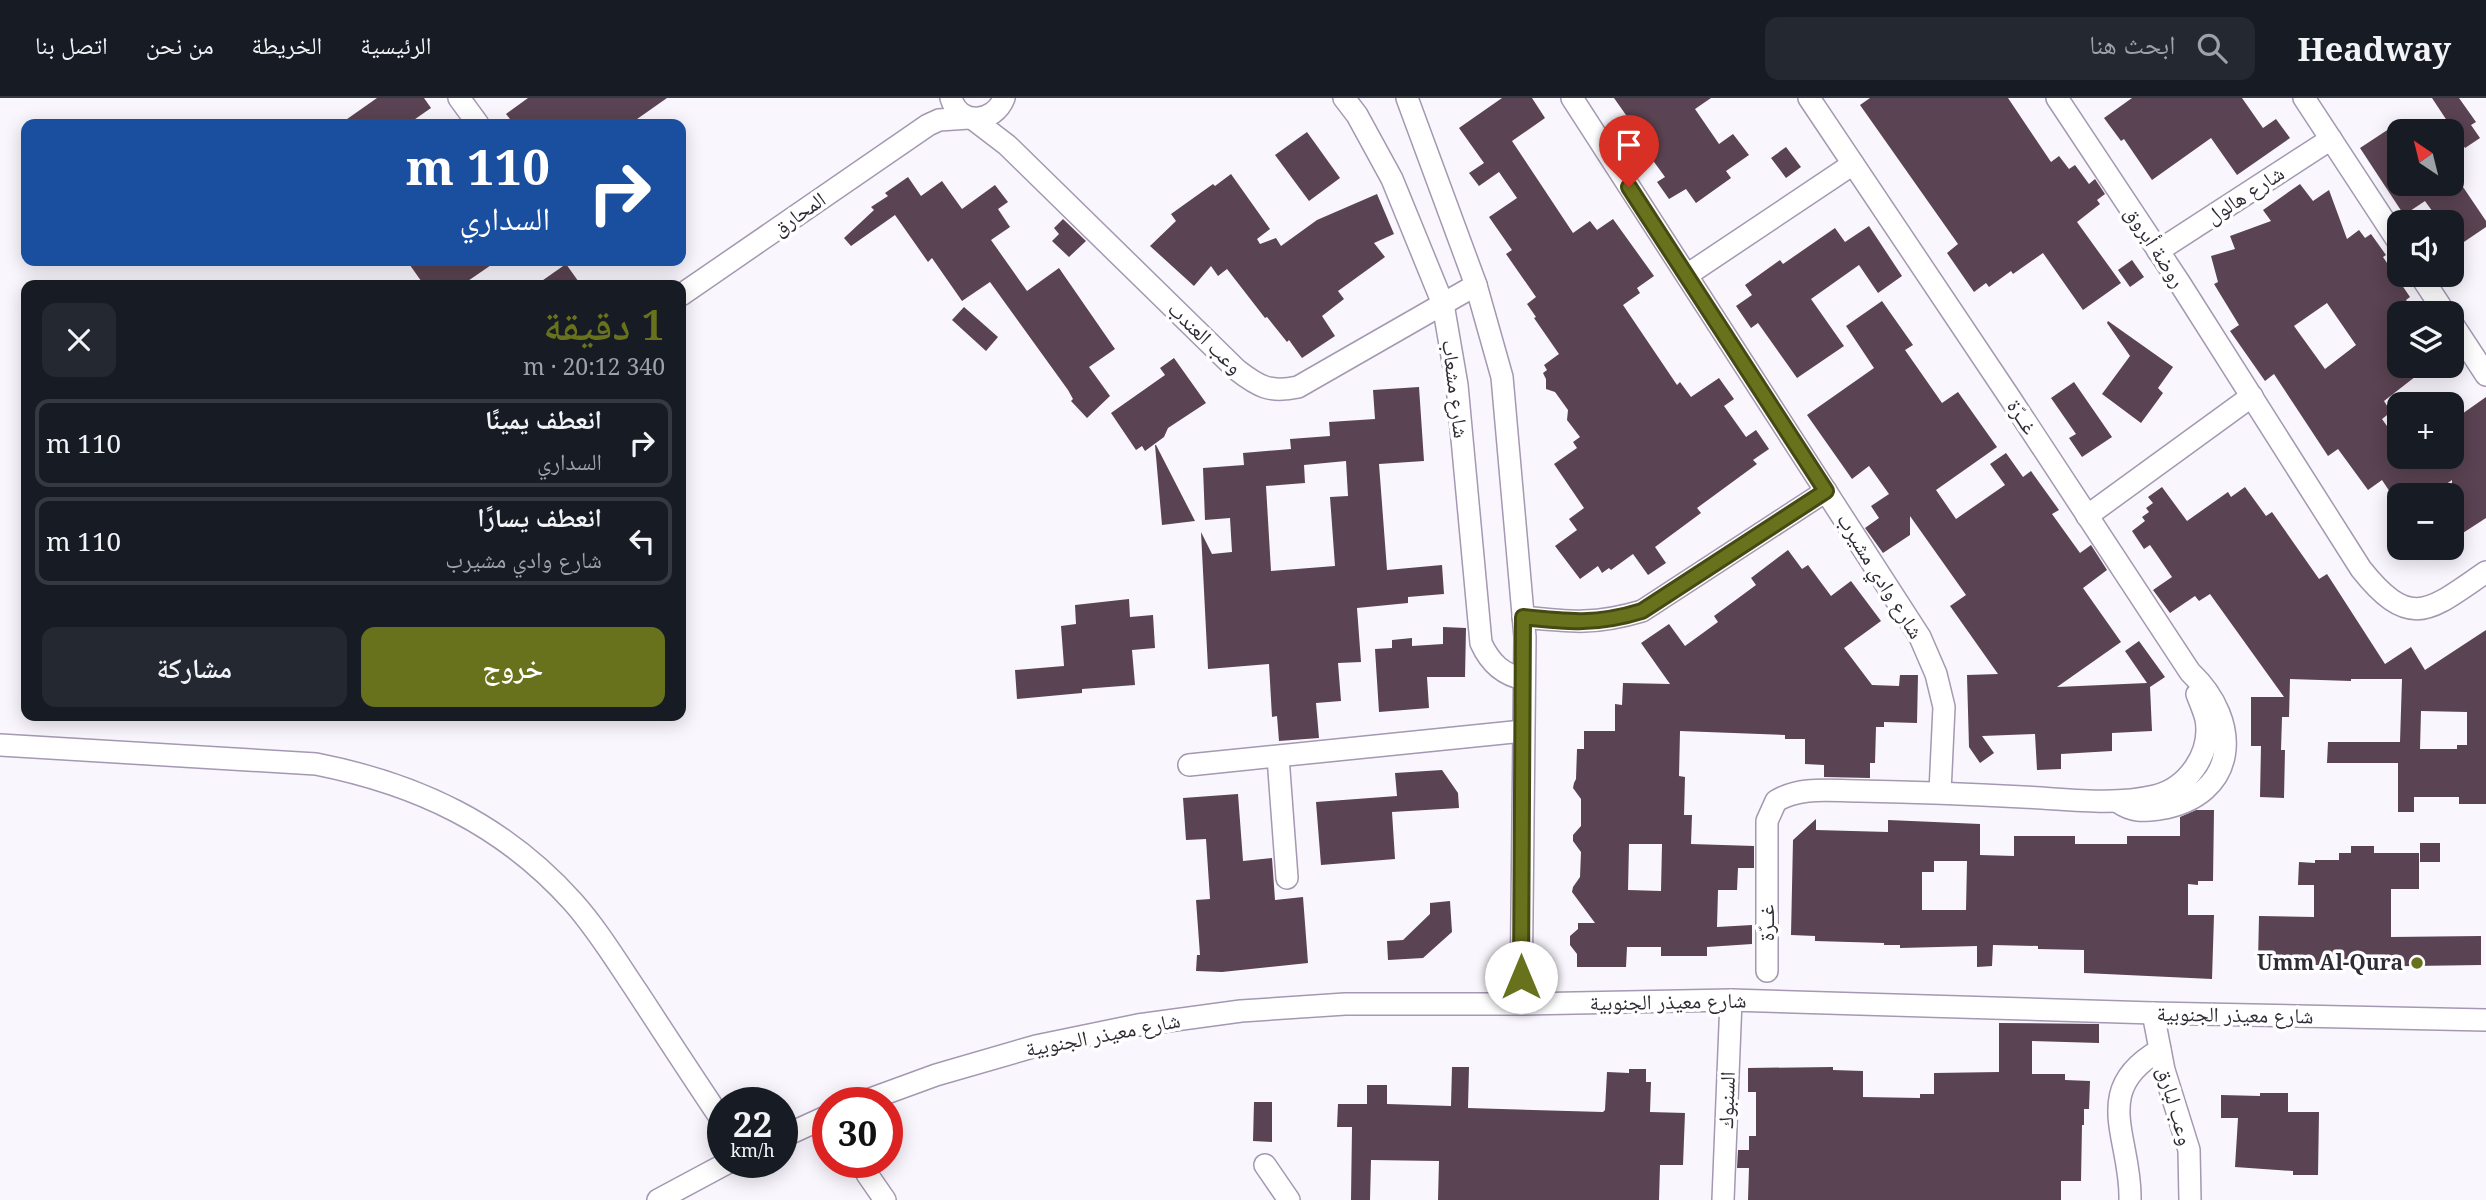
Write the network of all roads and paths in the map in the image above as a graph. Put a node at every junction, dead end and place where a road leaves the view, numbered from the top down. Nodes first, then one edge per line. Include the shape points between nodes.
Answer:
1 (459, 98) edge
2 (945, 98) edge
3 (951, 98) edge
4 (1344, 98) edge
5 (1407, 98) edge
6 (1572, 98) edge
7 (1809, 98) edge
8 (2057, 98) edge
9 (2304, 98) edge
10 (1004, 100) edge
11 (971, 118) junction
12 (474, 119) edge
13 (917, 132) junction
14 (2331, 139) junction
15 (1007, 145) junction
16 (1853, 163) junction
17 (2387, 225) edge
18 (2158, 251) junction
19 (1687, 275) junction
20 (1476, 285) junction
21 (686, 292) edge
22 (1443, 304) junction
23 (2464, 342) edge
24 (2486, 376) edge
25 (2252, 396) junction
26 (1826, 491) junction
27 (2087, 516) junction
28 (2486, 572) edge
29 (1523, 617) junction
30 (1524, 679) junction
31 (1523, 731) junction
32 (0, 745) edge
33 (1278, 757) junction
34 (1189, 765) dead end
35 (1940, 792) junction
36 (1287, 878) dead end
37 (1767, 971) dead end
38 (1731, 1000) junction
39 (1521, 1004) junction
40 (2153, 1013) junction
41 (2486, 1020) edge
42 (2160, 1050) junction
43 (903, 1087) edge
44 (707, 1098) edge
45 (1265, 1165) dead end
46 (707, 1174) edge
47 (870, 1178) edge
48 (658, 1200) edge
49 (885, 1200) edge
50 (1289, 1200) edge
51 (1723, 1200) edge
52 (2130, 1200) edge
53 (2190, 1200) edge

1 - 12 street
2 - 13 street, المحارق
3 - 11 street, وعب العندب via 957,110
4 - 22 street, شارع مشعاب via 1392,179
5 - 20 street, شارع مشعاب
6 - 19 street, شارع وادي مشيرب
7 - 16 street, غــرّة
8 - 18 street, روضة أبروق
9 - 14 street
10 - 11 street via 991,116
10 - 15 street via 999,121
11 - 13 street, المحارق via 939,120
11 - 15 street, وعب العندب
13 - 21 street, المحارق
14 - 17 street
14 - 18 street, شارع هالول
15 - 22 street, وعب العندب via 1256,385 1279,391 1298,387
16 - 19 street
16 - 27 street, غــرّة
18 - 25 street, روضة أبروق
19 - 26 street, شارع وادي مشيرب
20 - 22 street, وعب العندب
20 - 29 street, شارع مشعاب via 1503,377
22 - 30 street, شارع مشعاب via 1457,385 1481,643 1501,670
23 - 24 street
25 - 27 street
25 - 28 street, روضة أبروق via 2381,594 2418,610 2439,604
26 - 29 street via 1642,611 1582,623
26 - 35 street, شارع وادي مشيرب via 1920,637 1936,674 1944,706
27 - 35 street, غــرّة via 2190,672 2206,719 2205,744 2196,767 2167,792 2118,802
29 - 30 street, شارع مشعاب
30 - 31 street, شارع مشعاب
31 - 33 street
31 - 39 street, شارع مشعاب
32 - 44 street via 316,764 368,775 438,800 511,844 573,902 600,935
33 - 34 street
33 - 36 street
35 - 37 street, غــرّة via 1798,791 1776,801 1767,821
38 - 39 street, شارع معيذر الجنوبية
38 - 40 street, شارع معيذر الجنوبية
38 - 51 street, السنبوك
39 - 43 street, شارع معيذر الجنوبية via 1345,1004 1241,1011 1138,1025 1036,1046
40 - 41 street, شارع معيذر الجنوبية
40 - 42 street, وعب لبارق
42 - 52 street via 2132,1071 2120,1099
42 - 53 street, وعب لبارق via 2189,1150
45 - 50 street
46 - 48 street
47 - 49 street

